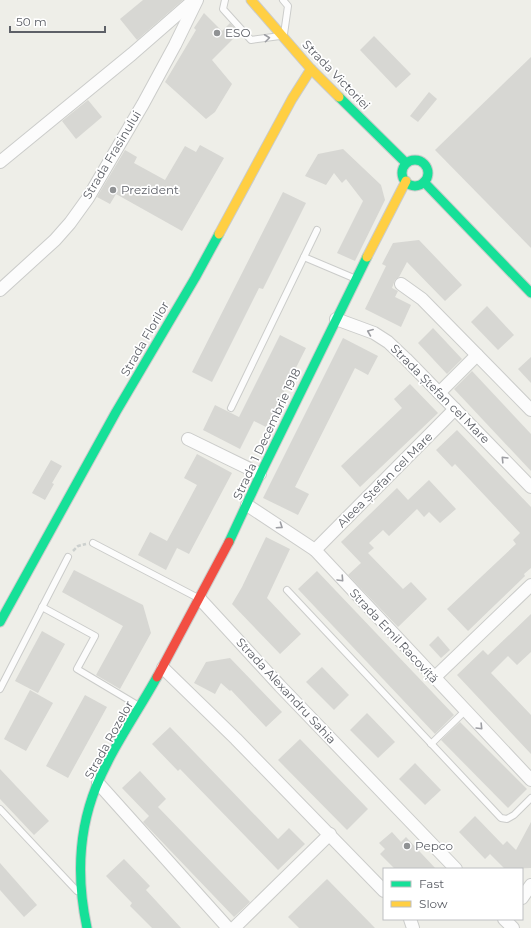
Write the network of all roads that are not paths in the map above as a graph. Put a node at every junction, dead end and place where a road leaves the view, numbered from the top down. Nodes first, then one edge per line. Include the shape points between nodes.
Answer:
1 (196, 0) edge
2 (225, 0) edge
3 (251, 0) edge
4 (283, 0) edge
5 (283, 37) junction
6 (311, 69) junction
7 (0, 162) edge
8 (406, 163) junction
9 (406, 181) junction
10 (424, 182) junction
11 (317, 230) dead end
12 (304, 257) junction
13 (356, 279) junction
14 (401, 284) dead end
15 (0, 290) edge
16 (531, 293) edge
17 (336, 319) junction
18 (477, 355) junction
19 (439, 393) junction
20 (230, 408) dead end
21 (455, 409) junction
22 (531, 410) edge
23 (188, 439) dead end
24 (260, 474) junction
25 (531, 487) edge
26 (247, 504) junction
27 (93, 543) road end
28 (314, 550) junction
29 (68, 557) road end
30 (531, 585) edge
31 (287, 590) dead end
32 (200, 599) junction
33 (42, 607) junction
34 (0, 622) edge
35 (163, 668) junction
36 (434, 678) junction
37 (0, 689) edge
38 (140, 707) junction
39 (465, 711) junction
40 (431, 744) junction
41 (531, 780) edge
42 (98, 783) junction
43 (531, 798) edge
44 (0, 809) edge
45 (330, 834) junction
46 (455, 868) edge
47 (531, 885) edge
48 (383, 890) edge
49 (80, 894) junction
50 (523, 897) edge
51 (87, 928) edge
52 (228, 928) edge
53 (234, 928) edge

1 - 7 street
1 - 15 street, Strada Frasinului via 176,45 88,198 55,240
2 -> 5 lane via 223,9 251,40
3 - 5 street, Strada Victoriei
4 - 5 lane via 288,6
5 - 6 street, Strada Victoriei
6 - 8 street, Strada Victoriei
6 - 34 street, Strada Florilor
8 - 9 street via 403,170
8 - 10 street via 417,160 424,163 428,174
9 - 10 street via 413,185
9 - 13 street, Strada 1 Decembrie 1918
10 - 16 street
11 - 12 lane
12 - 13 lane
12 - 20 lane
13 - 17 street, Strada 1 Decembrie 1918
14 - 18 street via 422,298
19 -> 17 street, Strada Ștefan cel Mare via 388,342 374,333
17 - 24 street, Strada 1 Decembrie 1918
18 - 19 street
18 - 22 street
19 - 21 street, Strada Ștefan cel Mare
25 -> 21 street, Strada Ștefan cel Mare
21 - 28 street, Aleea Ștefan cel Mare
23 - 24 street
24 - 26 street, Strada 1 Decembrie 1918
26 -> 28 street, Strada Emil Racoviță
26 - 32 street, Strada 1 Decembrie 1918
27 - 32 lane, Strada Alexandru Sahia
28 -> 36 street, Strada Emil Racoviță
29 - 33 lane
30 - 36 street
31 - 40 lane
32 - 35 street, Strada Rozelor
32 - 46 street, Strada Alexandru Sahia
33 - 37 lane
33 - 38 lane via 95,636 76,669
35 - 38 street, Strada Rozelor
35 - 45 street
36 - 39 street, Strada Emil Racoviță
38 - 42 street, Strada Rozelor
39 - 40 lane
39 -> 41 street, Strada Emil Racoviță
40 - 43 lane via 501,818 507,819 514,815
42 - 49 street, Strada Rozelor via 82,835
42 - 52 street
44 - 49 lane
45 - 48 street
45 - 53 street
47 - 50 street
49 - 51 street, Strada Rozelor

